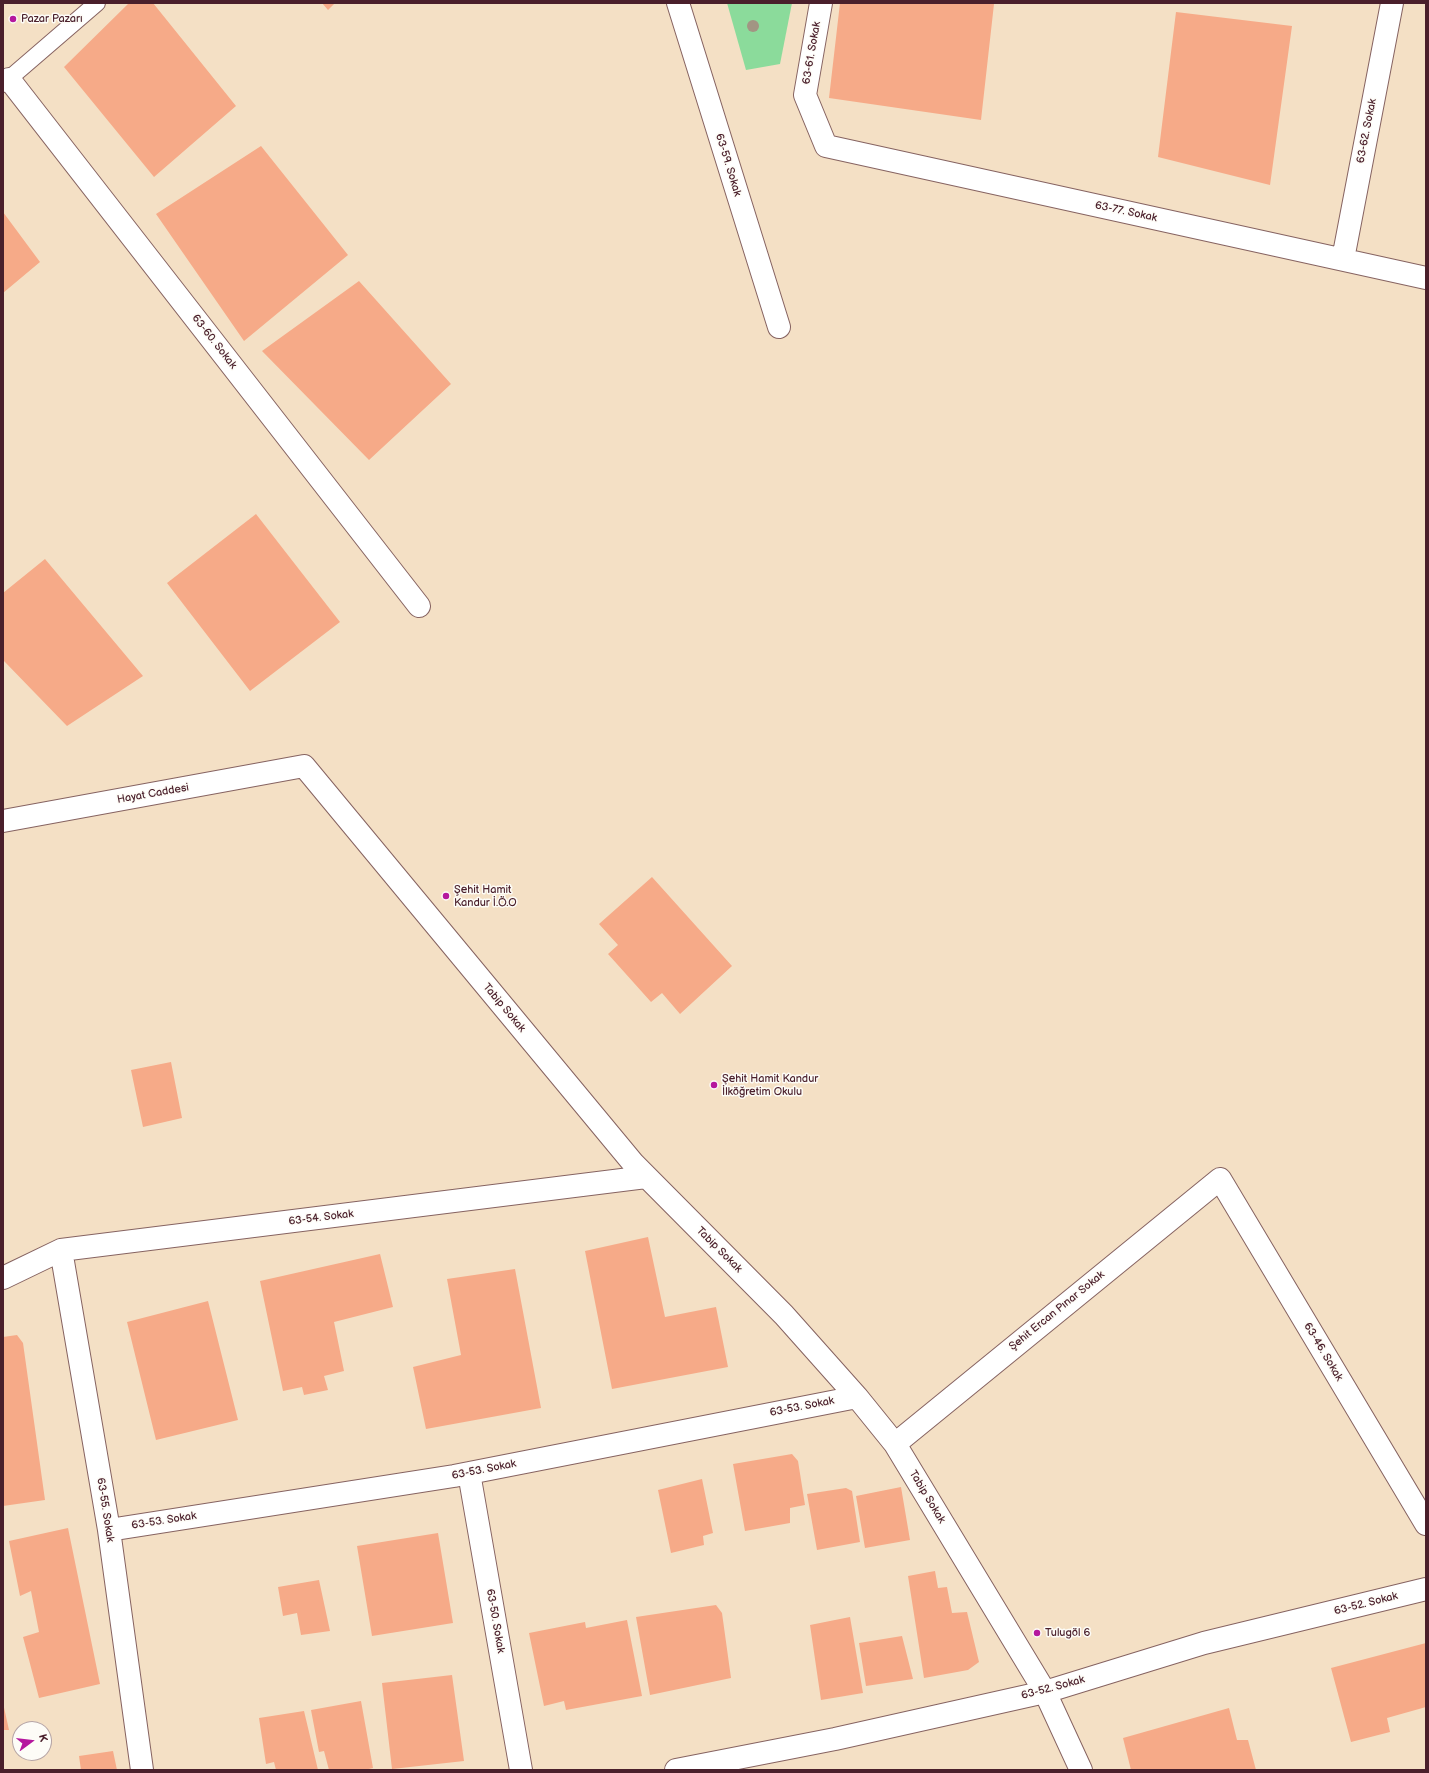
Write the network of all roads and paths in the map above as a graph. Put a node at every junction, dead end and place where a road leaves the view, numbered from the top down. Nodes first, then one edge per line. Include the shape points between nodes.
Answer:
1 (96, 3) edge
2 (678, 3) edge
3 (821, 3) edge
4 (1392, 3) edge
5 (6, 81) edge
6 (826, 146) joint
7 (1343, 259) junction
8 (1426, 278) edge
9 (779, 327) dead end
10 (420, 606) dead end
11 (304, 766) joint
12 (3, 821) edge
13 (646, 1177) junction
14 (1220, 1179) joint
15 (61, 1250) junction
16 (3, 1278) edge
17 (857, 1397) junction
18 (894, 1444) junction
19 (469, 1473) junction
20 (1426, 1524) edge
21 (109, 1530) junction
22 (1426, 1589) edge
23 (1045, 1692) junction
24 (142, 1770) edge
25 (521, 1770) edge
26 (676, 1770) edge
27 (1081, 1770) edge

1 - 5 lane
2 - 9 street, 63-59. Sokak
3 - 6 street, 63-61. Sokak via 805,95
4 - 7 street, 63-62. Sokak
5 - 10 street, 63-60. Sokak
6 - 7 street, 63-77. Sokak
7 - 8 street, 63-77. Sokak
11 - 12 street, Hayat Caddesi
11 - 13 street, Tabip Sokak
13 - 15 street, 63-54. Sokak
13 - 17 street, Tabip Sokak via 784,1315
14 - 18 street, Şehit Ercan Pınar Sokak
14 - 20 street, 63-46. Sokak
15 - 16 street, 63-54. Sokak
15 - 21 street, 63-55. Sokak
17 - 18 street, Tabip Sokak
17 - 19 street, 63-53. Sokak
18 - 23 street, Tabip Sokak
19 - 21 street, 63-53. Sokak
19 - 25 street, 63-50. Sokak
21 - 24 street, 63-55. Sokak
22 - 23 street, 63-52. Sokak via 1204,1643
23 - 26 street, 63-52. Sokak via 835,1739
23 - 27 street, Tabip Sokak

